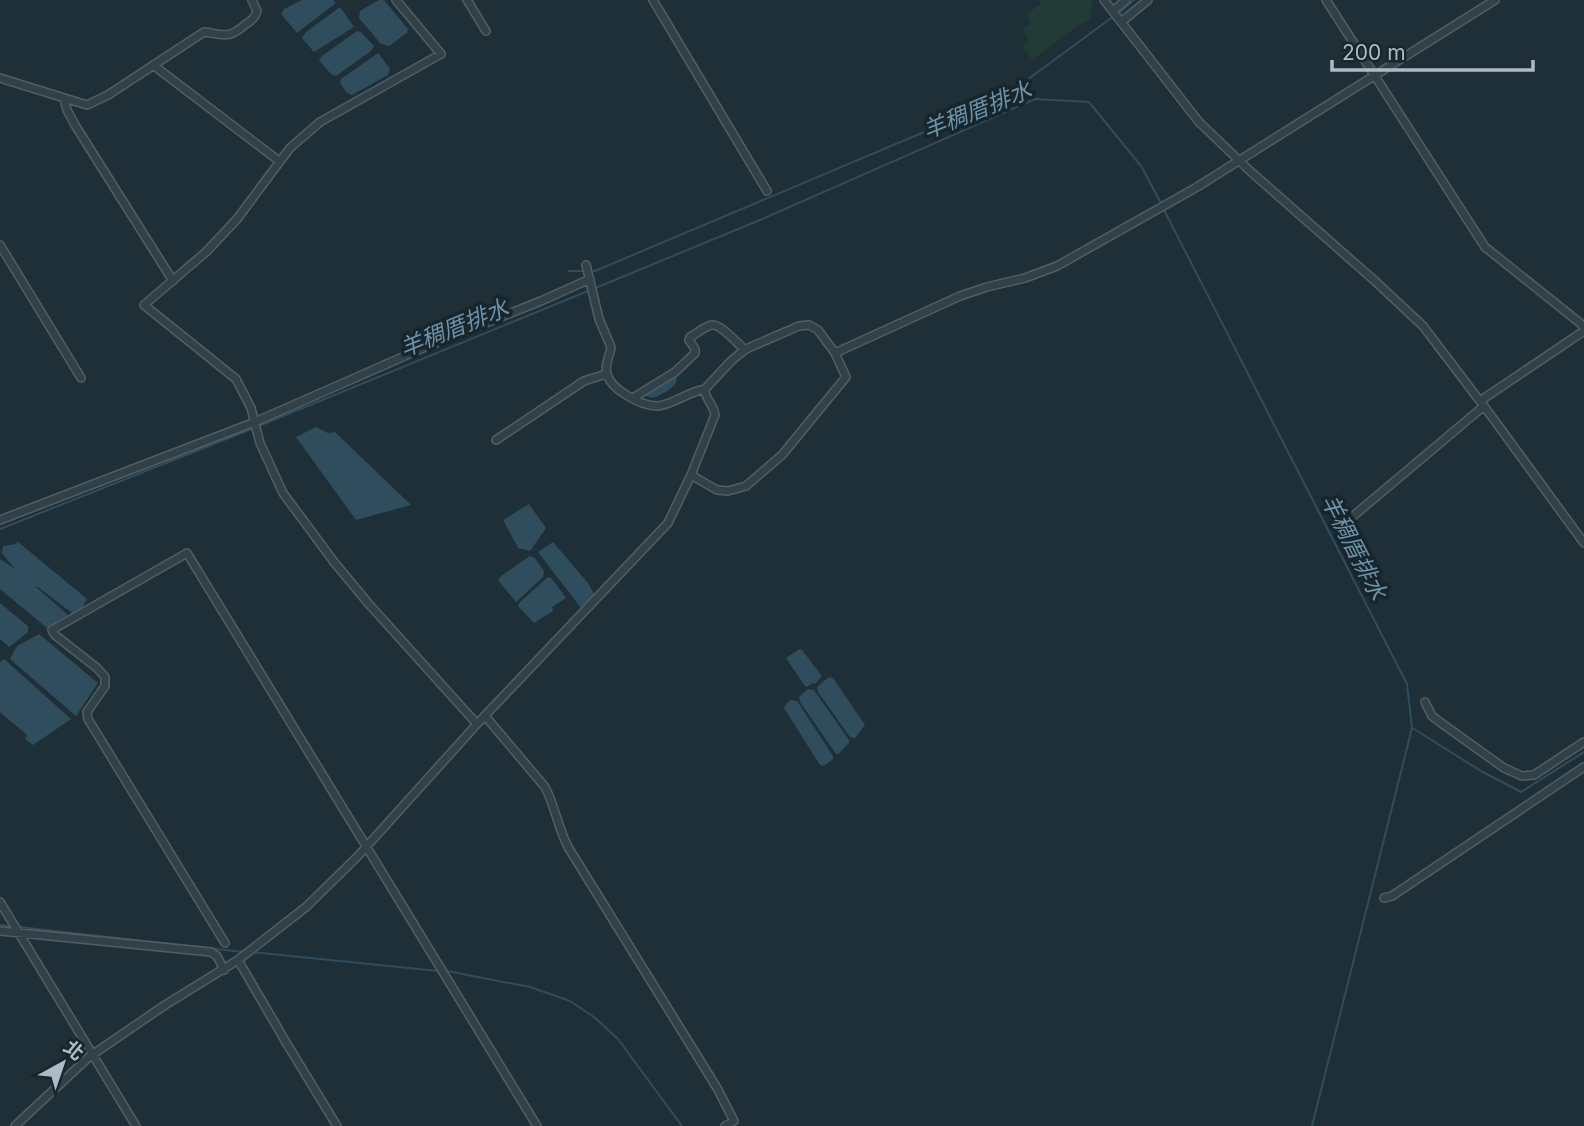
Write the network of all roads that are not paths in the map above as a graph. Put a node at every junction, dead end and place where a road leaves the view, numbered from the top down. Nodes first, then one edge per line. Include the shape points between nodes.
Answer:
1 (252, 0) edge
2 (396, 0) edge
3 (467, 0) edge
4 (653, 0) edge
5 (1104, 0) edge
6 (1126, 0) edge
7 (1148, 0) edge
8 (1325, 0) edge
9 (1494, 0) edge
10 (1117, 16) junction
11 (486, 32) dead end
12 (153, 65) junction
13 (1373, 76) junction
14 (0, 78) edge
15 (64, 99) junction
16 (1239, 159) junction
17 (279, 161) junction
18 (767, 191) dead end
19 (0, 244) edge
20 (586, 265) dead end
21 (590, 279) junction
22 (173, 281) junction
23 (1584, 329) edge
24 (745, 350) junction
25 (835, 353) junction
26 (606, 374) junction
27 (81, 378) dead end
28 (705, 389) junction
29 (632, 398) junction
30 (1482, 404) junction
31 (255, 424) junction
32 (496, 440) dead end
33 (691, 475) junction
34 (0, 520) edge
35 (1339, 528) dead end
36 (1584, 542) edge
37 (1425, 702) dead end
38 (485, 716) junction
39 (477, 724) junction
40 (1584, 742) edge
41 (1584, 766) edge
42 (367, 847) junction
43 (1384, 898) dead end
44 (0, 902) edge
45 (17, 929) junction
46 (0, 931) edge
47 (225, 943) dead end
48 (241, 958) junction
49 (224, 970) junction
50 (92, 1055) junction
51 (15, 1126) edge
52 (136, 1126) edge
53 (337, 1126) edge
54 (537, 1126) edge
55 (725, 1126) edge

1 - 12 street via 255,17 236,33 204,32
2 - 17 street via 441,54 320,122
3 - 11 street
4 - 18 street
5 - 10 street
6 - 10 street
7 - 10 street
8 - 13 street
9 - 13 street
10 - 16 street via 1199,122
12 - 15 street via 87,105
12 - 17 street
13 - 16 street
13 - 23 street via 1485,247
14 - 15 street
15 - 22 street via 75,125
16 - 25 street via 1057,266 960,296
16 - 30 street via 1412,314
17 - 22 street via 237,219
19 - 27 street
20 - 21 street
21 - 26 street via 611,347
21 - 31 street
22 - 31 street via 144,305 236,379
23 - 30 street
24 - 25 street via 809,325
24 - 28 street
24 - 29 street via 722,328 710,325 690,337 695,353 682,366
25 - 33 street via 846,377 782,455 746,486 717,490
26 - 29 street
26 - 32 street via 584,381
28 - 29 street via 659,406
28 - 33 street via 715,415
30 - 35 street
30 - 36 street
31 - 34 street
31 - 39 street via 283,492 334,562
33 - 38 street via 668,523
37 - 40 street via 1432,716 1522,776 1534,775
38 - 39 street
38 - 55 street via 545,787 560,833 717,1088 734,1121
39 - 42 street
41 - 43 street
42 - 47 street via 187,553 56,627 52,630 55,635 105,677 106,686 87,712 88,719
42 - 48 street via 306,906
42 - 54 street
44 - 45 street
45 - 46 street
45 - 49 street via 211,952
45 - 50 street
48 - 49 street
48 - 53 street
49 - 50 street
50 - 51 street
50 - 52 street

